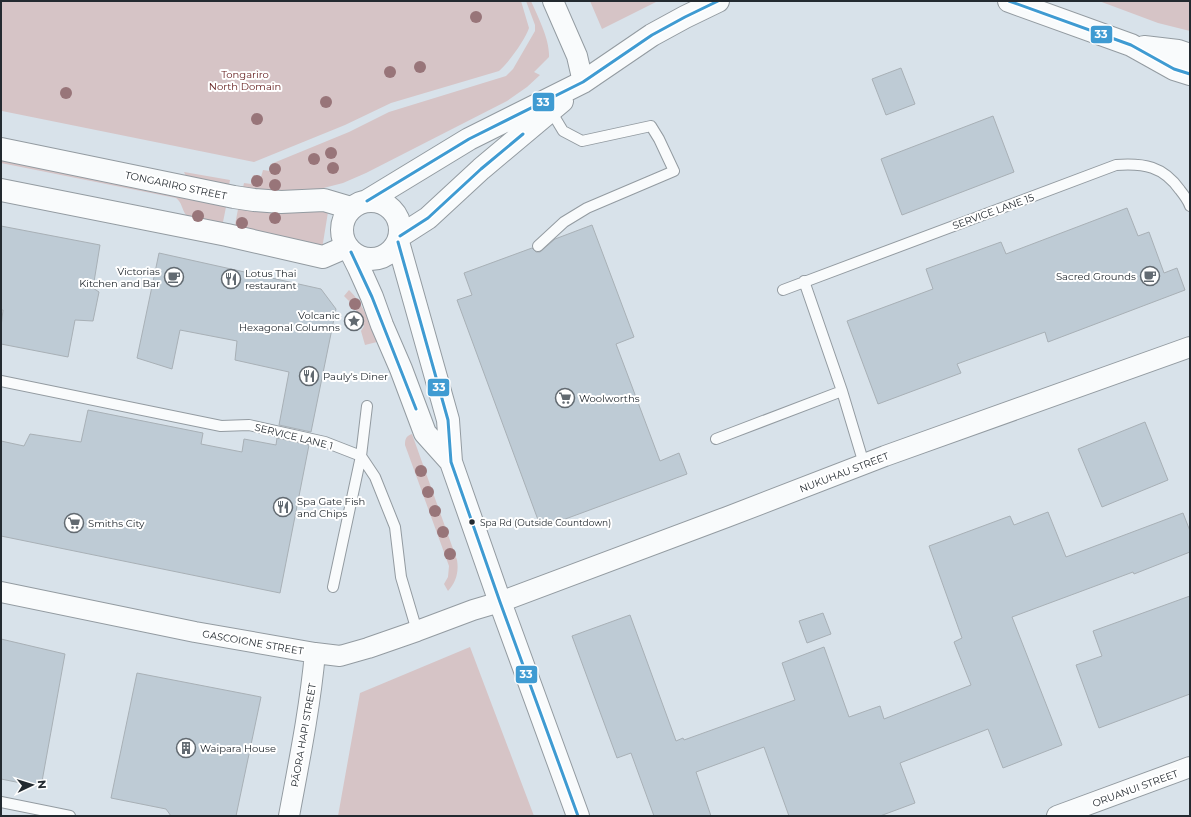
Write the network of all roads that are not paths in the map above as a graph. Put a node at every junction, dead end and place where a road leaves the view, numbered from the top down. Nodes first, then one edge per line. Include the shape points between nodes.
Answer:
1 (553, 1) edge
2 (718, 1) edge
3 (1009, 1) edge
4 (1131, 45) junction
5 (1190, 55) edge
6 (1190, 74) edge
7 (583, 82) junction
8 (551, 111) junction
9 (1, 149) edge
10 (1, 190) edge
11 (360, 204) junction
12 (1190, 206) edge
13 (399, 239) junction
14 (538, 246) dead end
15 (348, 249) junction
16 (804, 281) junction
17 (783, 290) dead end
18 (1190, 347) edge
19 (1, 381) edge
20 (842, 391) junction
21 (367, 406) dead end
22 (716, 439) dead end
23 (360, 456) junction
24 (450, 462) junction
25 (864, 464) junction
26 (333, 587) dead end
27 (1, 592) edge
28 (500, 602) junction
29 (417, 631) junction
30 (314, 654) junction
31 (1190, 767) edge
32 (1, 802) edge
33 (70, 816) edge
34 (288, 816) edge
35 (578, 816) edge
36 (1057, 816) edge

1 - 7 street via 577,56
2 - 7 main road via 652,35
3 - 4 main road
4 - 5 main road
4 - 6 main road via 1174,69
7 - 8 main road
7 - 11 main road via 469,139
8 - 13 main road via 481,169 428,218
8 - 14 lane via 563,131 582,141 651,126 674,171 587,208 564,222
9 - 11 main road, TONGARIRO STREET via 238,198 281,202 324,200 351,208
10 - 15 main road via 323,257
11 - 13 main road via 378,202 388,206 396,214 400,225
11 - 15 main road via 345,215 342,226 342,237
12 - 16 lane, SERVICE LANE 15 via 1167,174 1144,165 1116,165
13 - 15 main road via 391,252 377,259 360,258
13 - 24 main road via 448,420
15 - 24 main road via 372,297 425,433
16 - 17 lane, SERVICE LANE 15
16 - 20 lane
18 - 25 street, NUKUHAU STREET
19 - 23 lane, SERVICE LANE 1 via 221,426 249,424 325,442
20 - 22 lane
20 - 25 lane
21 - 23 lane
23 - 26 lane
23 - 29 lane via 375,477 395,527 401,577
24 - 28 main road
25 - 28 street, NUKUHAU STREET
27 - 30 street, GASCOIGNE STREET
28 - 29 street, GASCOIGNE STREET
28 - 35 main road
29 - 30 street, GASCOIGNE STREET via 340,656
30 - 34 street, PĀORA HAPI STREET via 306,730
31 - 36 street, ORUANUI STREET
32 - 33 lane

